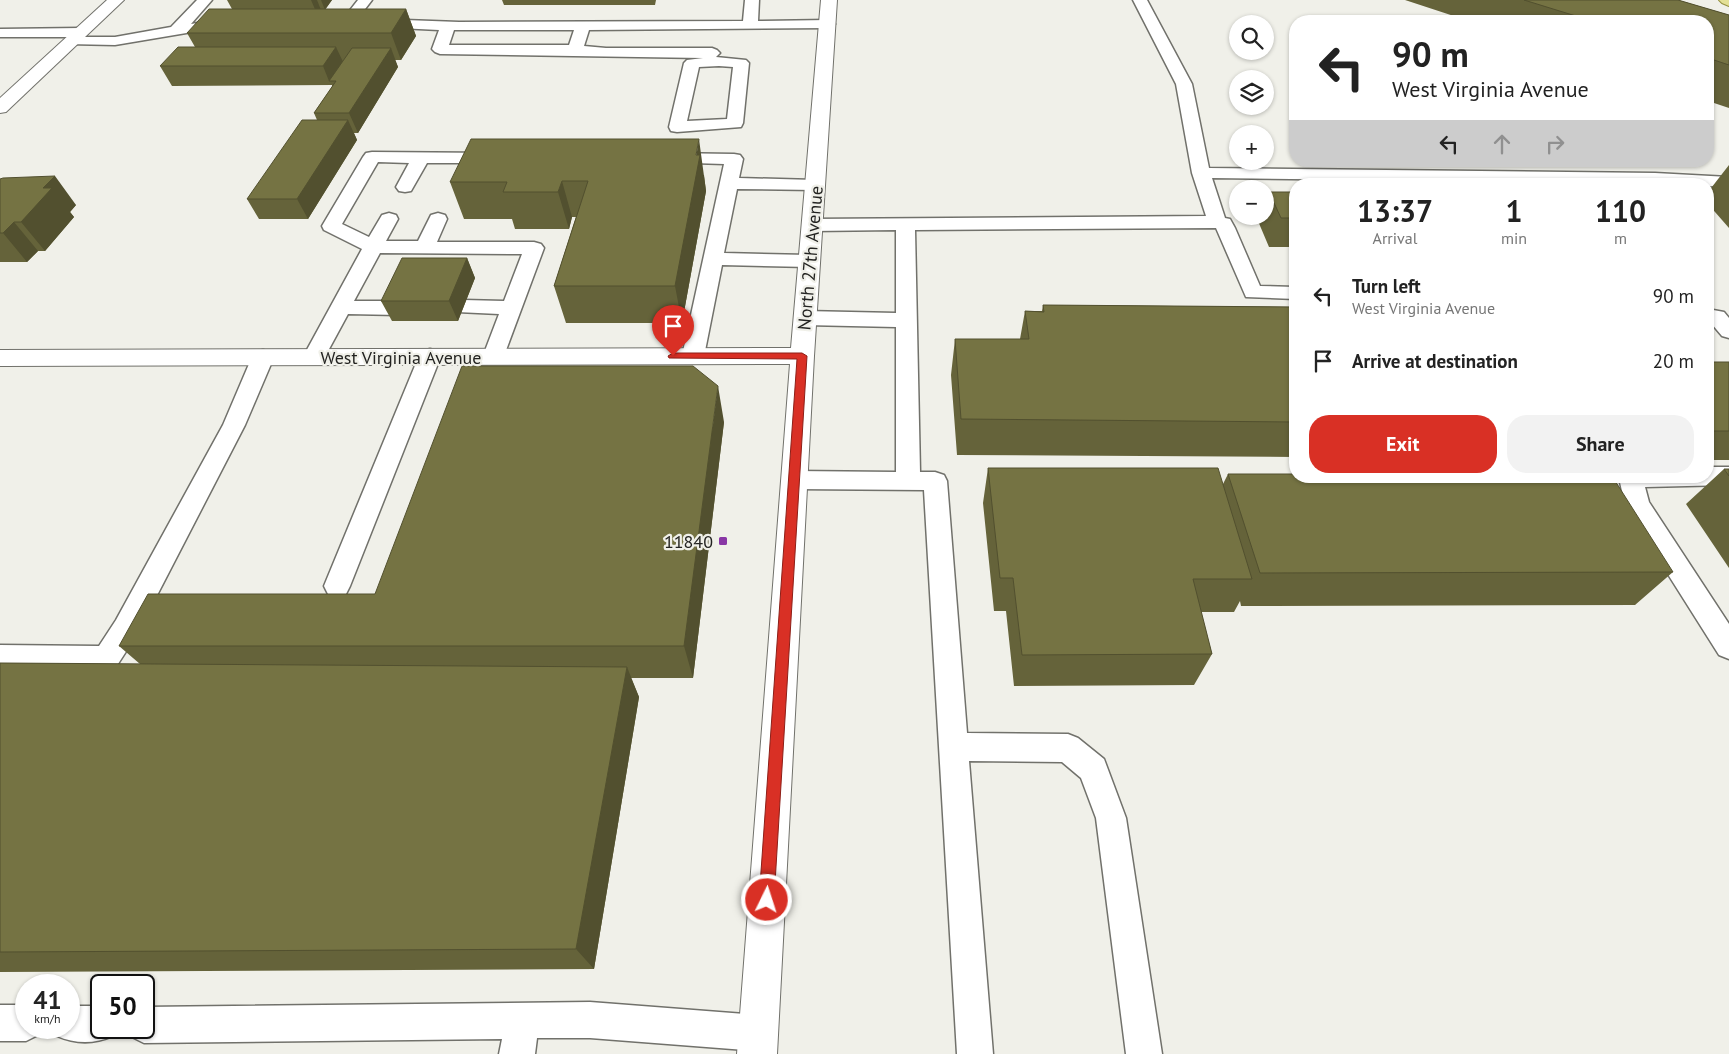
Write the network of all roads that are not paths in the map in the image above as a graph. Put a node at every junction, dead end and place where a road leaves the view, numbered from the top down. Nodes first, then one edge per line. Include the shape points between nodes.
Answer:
1 (116, 0) edge
2 (205, 0) edge
3 (365, 0) edge
4 (752, 0) edge
5 (829, 0) edge
6 (1140, 0) edge
7 (233, 22) edge
8 (328, 23) edge
9 (347, 23) junction
10 (828, 24) junction
11 (721, 25) junction
12 (750, 25) junction
13 (448, 26) junction
14 (583, 26) junction
15 (176, 31) junction
16 (0, 33) edge
17 (76, 37) junction
18 (575, 50) junction
19 (719, 57) junction
20 (0, 108) edge
21 (421, 157) junction
22 (468, 158) junction
23 (516, 158) edge
24 (649, 158) edge
25 (1201, 173) junction
26 (459, 177) edge
27 (1457, 178) edge
28 (1714, 182) edge
29 (1729, 182) edge
30 (728, 183) junction
31 (815, 185) junction
32 (405, 187) dead end
33 (389, 219) dead end
34 (438, 219) dead end
35 (1217, 222) junction
36 (905, 224) junction
37 (812, 225) junction
38 (373, 247) junction
39 (425, 247) junction
40 (713, 259) junction
41 (809, 261) junction
42 (1289, 293) edge
43 (341, 307) junction
44 (464, 307) dead end
45 (398, 308) edge
46 (512, 308) junction
47 (805, 318) junction
48 (905, 320) junction
49 (430, 356) junction
50 (494, 356) junction
51 (692, 356) junction
52 (802, 356) junction
53 (263, 357) junction
54 (314, 357) junction
55 (0, 358) edge
56 (1714, 476) edge
57 (1729, 476) edge
58 (795, 480) junction
59 (908, 481) junction
60 (1632, 483) edge
61 (338, 586) dead end
62 (1729, 647) edge
63 (0, 657) edge
64 (954, 747) junction
65 (0, 1023) edge
66 (15, 1023) edge
67 (155, 1024) edge
68 (520, 1038) edge
69 (758, 1043) edge
70 (975, 1054) edge
71 (1144, 1054) edge

1 - 17 main road
2 - 15 lane
3 - 9 lane
4 - 12 lane
5 - 10 main road, North 27th Avenue
6 - 25 lane via 1184,84
7 - 15 lane
8 - 9 lane
9 - 13 lane
10 - 12 lane
10 - 31 main road, North 27th Avenue
11 - 12 lane
11 - 14 lane
11 - 19 lane
13 - 14 lane
13 - 18 lane via 440,49
14 - 18 lane
15 - 17 lane via 115,41
16 - 17 lane
17 - 20 main road
18 - 19 lane
19 - 19 lane via 692,63 677,127 735,123 741,63
21 - 22 lane
21 - 32 lane
21 - 38 lane via 372,157 331,226
22 - 23 lane
22 - 26 lane
24 - 30 lane via 734,159
25 - 27 lane
25 - 35 lane
28 - 29 lane
30 - 31 lane
30 - 40 lane
31 - 37 main road, North 27th Avenue
33 - 38 lane
34 - 39 lane
35 - 36 lane
35 - 42 lane via 1226,228 1252,292
36 - 37 lane
36 - 48 lane
37 - 41 main road, North 27th Avenue
38 - 39 lane
38 - 43 lane
39 - 46 lane via 534,248
40 - 41 lane
40 - 51 lane
41 - 47 main road, North 27th Avenue
43 - 45 lane
43 - 54 lane
44 - 46 lane
46 - 50 lane
47 - 48 lane
47 - 52 main road, North 27th Avenue
48 - 59 lane
49 - 50 main road, West Virginia Avenue
49 - 54 main road, West Virginia Avenue
49 - 61 lane
50 - 51 main road, West Virginia Avenue
51 - 52 main road, West Virginia Avenue
52 - 58 main road, North 27th Avenue
53 - 54 main road, West Virginia Avenue
53 - 55 main road, West Virginia Avenue
53 - 63 lane via 230,434 126,628 106,658
56 - 57 lane
58 - 59 lane
58 - 69 main road, North 27th Avenue
59 - 64 lane via 935,481
60 - 62 lane via 1637,504
64 - 70 lane
64 - 71 lane via 1068,748 1093,769 1111,818
65 - 66 lane
67 - 68 lane
68 - 69 lane via 590,1020

